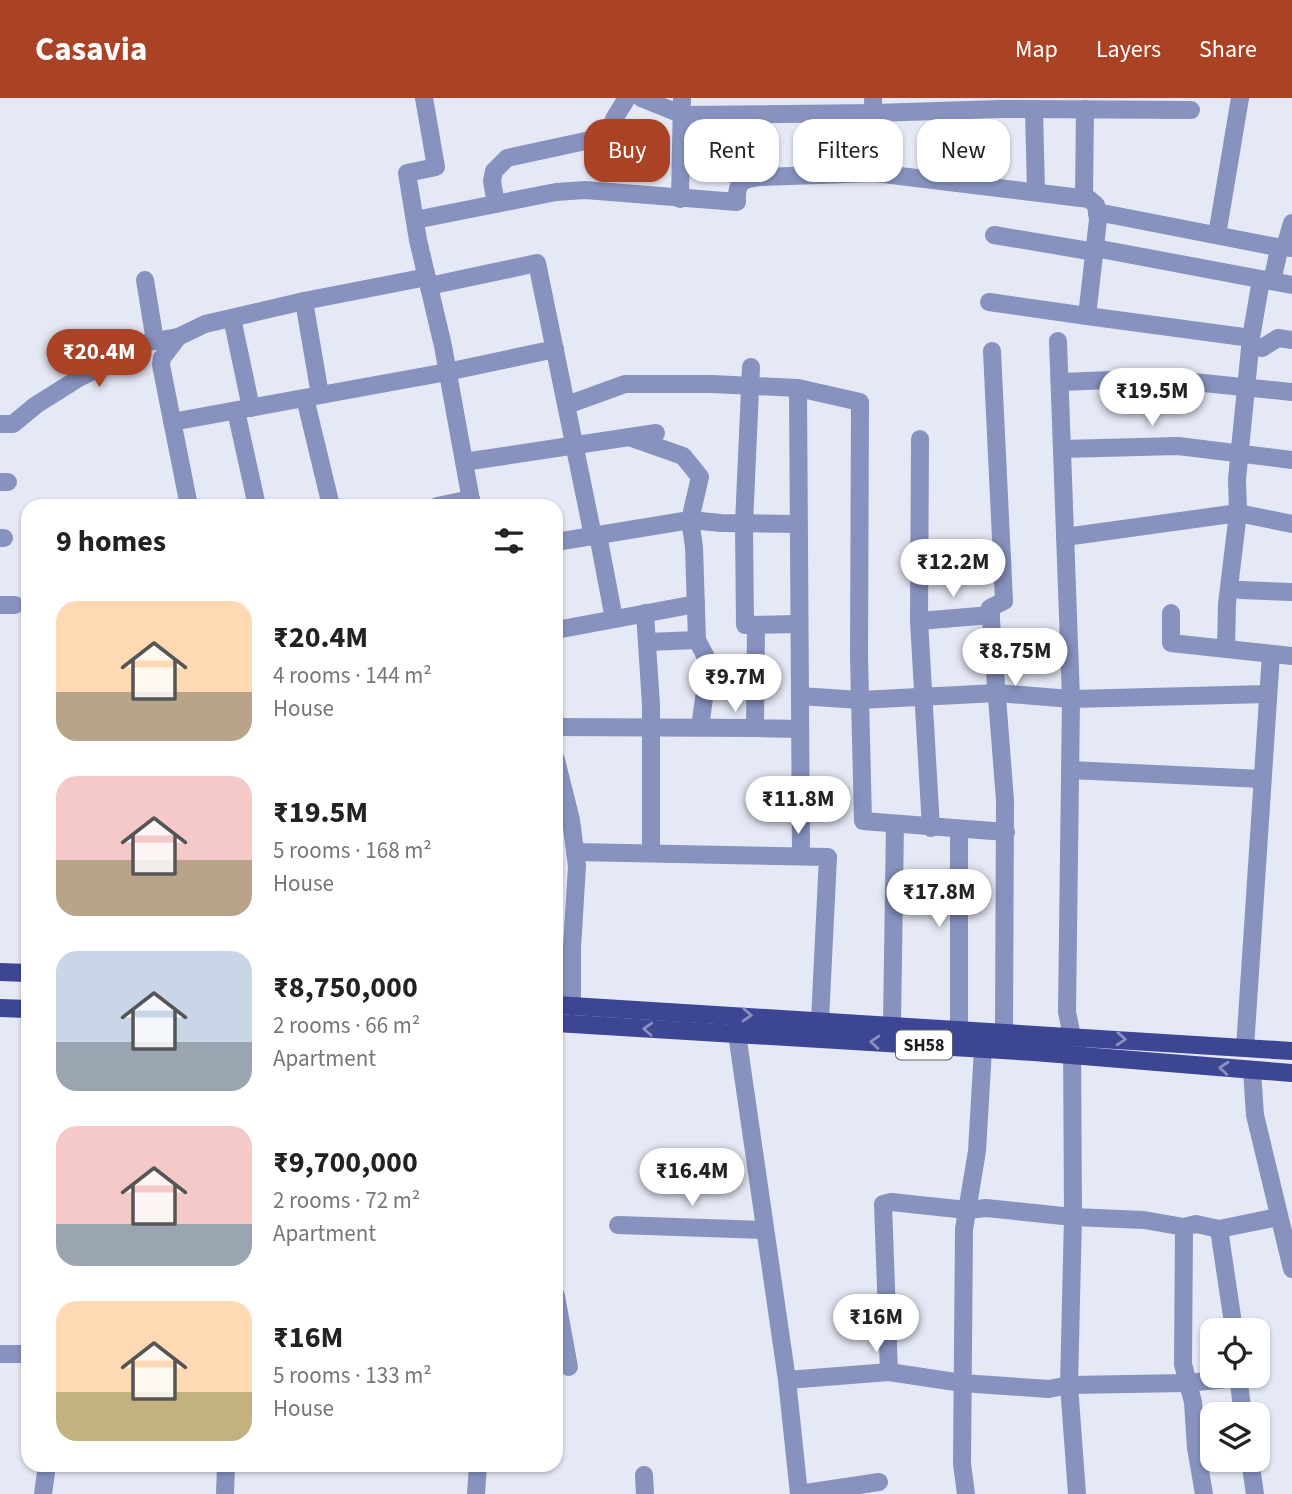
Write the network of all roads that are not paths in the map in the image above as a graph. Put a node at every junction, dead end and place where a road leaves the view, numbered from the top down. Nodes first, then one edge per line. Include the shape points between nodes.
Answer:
1 (424, 98) edge
2 (627, 98) edge
3 (641, 98) edge
4 (1240, 98) edge
5 (682, 106) edge
6 (873, 106) edge
7 (1034, 109) junction
8 (1085, 109) junction
9 (1191, 110) dead end
10 (793, 176) edge
11 (903, 176) edge
12 (1036, 192) junction
13 (1084, 198) junction
14 (680, 199) junction
15 (495, 204) junction
16 (1097, 212) junction
17 (415, 220) junction
18 (1292, 223) edge
19 (994, 234) dead end
20 (1217, 235) junction
21 (1286, 248) edge
22 (1095, 250) junction
23 (145, 280) dead end
24 (1266, 280) junction
25 (428, 281) junction
26 (1292, 285) edge
27 (304, 301) junction
28 (989, 302) dead end
29 (1087, 316) junction
30 (232, 318) junction
31 (178, 337) junction
32 (1251, 338) junction
33 (1292, 340) edge
34 (155, 341) junction
35 (1058, 341) dead end
36 (555, 349) junction
37 (992, 351) dead end
38 (751, 367) dead end
39 (447, 372) junction
40 (1060, 382) junction
41 (750, 387) junction
42 (798, 388) junction
43 (1246, 389) junction
44 (1292, 393) edge
45 (313, 397) junction
46 (567, 405) junction
47 (244, 409) junction
48 (172, 422) junction
49 (0, 424) edge
50 (656, 433) dead end
51 (629, 437) junction
52 (920, 439) dead end
53 (575, 445) junction
54 (1062, 449) junction
55 (1240, 453) junction
56 (1292, 460) edge
57 (464, 462) junction
58 (188, 499) edge
59 (256, 499) edge
60 (330, 499) edge
61 (470, 499) edge
62 (1238, 513) junction
63 (690, 520) junction
64 (744, 524) junction
65 (798, 524) junction
66 (1292, 524) edge
67 (596, 536) junction
68 (1065, 537) junction
69 (563, 541) edge
70 (1240, 590) dead end
71 (1292, 592) edge
72 (696, 604) junction
73 (1171, 612) dead end
74 (645, 613) junction
75 (991, 615) junction
76 (614, 619) junction
77 (919, 621) junction
78 (799, 624) junction
79 (756, 625) junction
80 (563, 629) edge
81 (697, 640) junction
82 (647, 642) junction
83 (1226, 649) junction
84 (1271, 654) junction
85 (1292, 656) edge
86 (996, 693) junction
87 (1268, 694) junction
88 (800, 696) junction
89 (923, 697) junction
90 (1071, 699) junction
91 (860, 700) junction
92 (563, 727) edge
93 (700, 727) junction
94 (754, 728) junction
95 (651, 729) junction
96 (800, 729) junction
97 (1070, 769) junction
98 (1262, 779) junction
99 (563, 788) edge
100 (895, 824) junction
101 (931, 828) junction
102 (958, 829) junction
103 (1006, 832) junction
104 (575, 852) junction
105 (651, 853) junction
106 (801, 856) junction
107 (0, 972) edge
108 (21, 974) edge
109 (564, 1005) edge
110 (0, 1008) edge
111 (21, 1009) edge
112 (820, 1020) junction
113 (563, 1023) edge
114 (892, 1024) junction
115 (958, 1029) junction
116 (1004, 1032) junction
117 (737, 1034) junction
118 (1072, 1036) junction
119 (1245, 1048) junction
120 (984, 1049) junction
121 (1292, 1051) edge
122 (1072, 1055) junction
123 (1252, 1071) junction
124 (1292, 1073) edge
125 (967, 1210) junction
126 (1073, 1217) junction
127 (1278, 1217) junction
128 (618, 1225) dead end
129 (1184, 1227) junction
130 (1219, 1229) junction
131 (765, 1230) junction
132 (1292, 1269) edge
133 (1232, 1318) edge
134 (563, 1334) edge
135 (0, 1354) edge
136 (21, 1354) edge
137 (569, 1367) dead end
138 (889, 1372) junction
139 (787, 1380) junction
140 (1200, 1381) edge
141 (962, 1383) junction
142 (1187, 1383) junction
143 (1069, 1385) junction
144 (46, 1472) edge
145 (226, 1472) edge
146 (478, 1472) edge
147 (1252, 1472) edge
148 (644, 1475) dead end
149 (880, 1482) dead end
150 (44, 1494) edge
151 (225, 1494) edge
152 (477, 1494) edge
153 (645, 1494) edge
154 (966, 1494) edge
155 (1077, 1494) edge
156 (1204, 1494) edge
157 (1255, 1494) edge

1 - 17 street via 436,167 407,173
2 - 15 street via 610,134 604,137 507,158 494,171
3 - 5 street
4 - 20 street
5 - 6 street
5 - 14 street
6 - 7 street
7 - 8 street
7 - 12 street
8 - 9 street
8 - 13 street
10 - 14 street via 745,178 736,188 737,202
11 - 12 street
12 - 13 street
13 - 16 street via 1096,205
14 - 15 street via 585,190
15 - 17 street
16 - 20 street
16 - 22 street
17 - 25 street
18 - 21 street
19 - 22 street
20 - 21 street
21 - 24 street via 1277,253
22 - 24 street
22 - 29 street
23 - 34 street
24 - 26 street
24 - 32 street
25 - 27 street
25 - 36 street via 537,263
25 - 39 street
27 - 30 street
27 - 45 street
28 - 29 street
29 - 32 street
30 - 31 street
30 - 47 street
31 - 34 street
31 - 48 street via 161,365
32 - 33 street via 1251,346 1262,348 1278,338
32 - 43 street
34 - 49 street via 79,378 13,424
35 - 40 street
36 - 39 street
36 - 46 street
37 - 75 street via 1004,601 990,608
38 - 41 street
39 - 45 street
39 - 57 street
40 - 43 street via 1138,379
40 - 54 street
41 - 42 street
41 - 46 street via 625,384
41 - 64 street
42 - 65 street
42 - 91 street via 860,402
43 - 44 street
43 - 55 street
45 - 47 street
45 - 60 street
46 - 53 street
47 - 48 street
47 - 59 street
48 - 58 street
50 - 51 street
51 - 53 street
51 - 63 street via 683,456 700,477
52 - 77 street
53 - 57 street
53 - 67 street
54 - 55 street via 1178,446
54 - 68 street
55 - 56 street
55 - 62 street
57 - 61 street
62 - 66 street
62 - 68 street
62 - 83 street
63 - 64 street
63 - 67 street
63 - 72 street
64 - 65 street
64 - 79 street via 745,625
65 - 78 street
67 - 69 street
67 - 76 street
68 - 90 street
70 - 71 street
72 - 74 street
72 - 81 street
73 - 83 street via 1171,643
74 - 76 street
74 - 82 street
75 - 77 street
75 - 86 street
76 - 80 street
77 - 89 street
78 - 79 street
78 - 88 street
79 - 94 street
81 - 82 street
81 - 93 street via 709,663
82 - 95 street
83 - 84 street
84 - 85 street
84 - 87 street
86 - 89 street
86 - 90 street
86 - 103 street
87 - 90 street
87 - 98 street
88 - 91 street
88 - 96 street
89 - 91 street
89 - 101 street
90 - 97 street
91 - 100 street via 863,821
92 - 95 street
93 - 94 street
93 - 95 street
94 - 96 street
95 - 105 street
96 - 106 street
97 - 98 street
97 - 118 street via 1067,1012
98 - 119 street
99 - 104 street
100 - 101 street
100 - 114 street
101 - 102 street
102 - 103 street
102 - 115 street
103 - 116 street
104 - 105 street
104 - 109 street via 572,947
105 - 106 street
106 - 112 street via 828,857
107 - 108 main road
109 -> 112 main road, SH58
110 - 111 main road
112 - 114 main road, SH58
117 -> 113 main road, SH58
114 - 115 main road, SH58
115 - 116 main road, SH58
116 - 118 main road, SH58
120 -> 117 main road, SH58
117 - 131 street
118 -> 119 main road, SH58
118 - 122 street
119 - 121 main road, SH58
120 - 122 main road, SH58
120 - 125 street via 977,1151
123 -> 122 main road, SH58
122 - 126 street
123 - 124 main road, SH58
123 - 127 street via 1255,1115
125 - 126 street
125 - 138 street via 883,1204
125 - 141 street
126 - 129 street
126 - 143 street
127 - 130 street
127 - 132 street
128 - 131 street
129 - 130 street via 1196,1224
129 - 142 street via 1183,1364
130 - 133 street
131 - 139 street
134 - 137 street
135 - 136 street
138 - 139 street
138 - 141 street
139 - 149 street via 799,1494
140 - 142 street
141 - 143 street via 1049,1389
141 - 154 street
142 - 143 street
142 - 156 street
143 - 155 street
144 - 150 street
145 - 151 street
146 - 152 street
147 - 157 street
148 - 153 street

